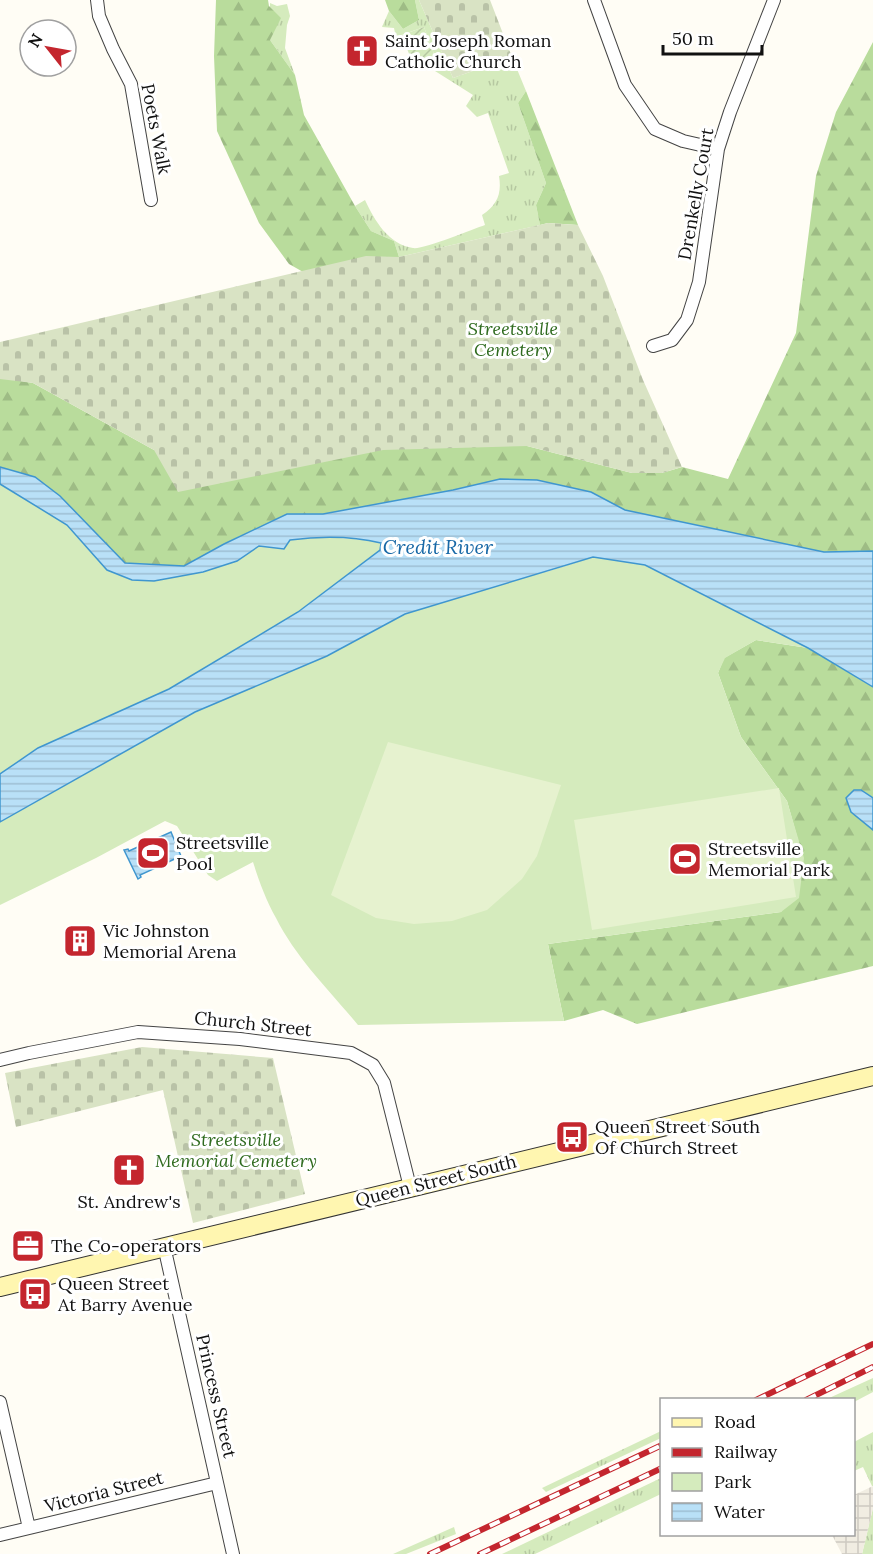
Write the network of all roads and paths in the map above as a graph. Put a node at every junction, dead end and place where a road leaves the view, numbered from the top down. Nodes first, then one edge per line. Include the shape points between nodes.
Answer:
1 (97, 0) edge
2 (594, 0) edge
3 (774, 0) edge
4 (718, 148) junction
5 (151, 200) dead end
6 (653, 346) dead end
7 (0, 1060) edge
8 (873, 1076) edge
9 (410, 1187) junction
10 (164, 1246) junction
11 (0, 1287) edge
12 (0, 1402) edge
13 (217, 1483) junction
14 (29, 1528) junction
15 (0, 1535) edge
16 (233, 1554) edge

1 - 5 street, Poets Walk via 103,27 131,84
2 - 4 street via 625,85 655,129 683,141
3 - 4 street, Drenkelly Court
4 - 6 street, Drenkelly Court via 699,282 687,320 672,340
7 - 9 street, Church Street via 138,1032 240,1039 351,1053 373,1065 384,1083
8 - 9 main road, Queen Street South
9 - 10 main road, Queen Street South
10 - 11 main road, Queen Street South
10 - 13 street, Princess Street
12 - 14 street
13 - 14 street, Victoria Street
13 - 16 street, Princess Street
14 - 15 street, Victoria Street

